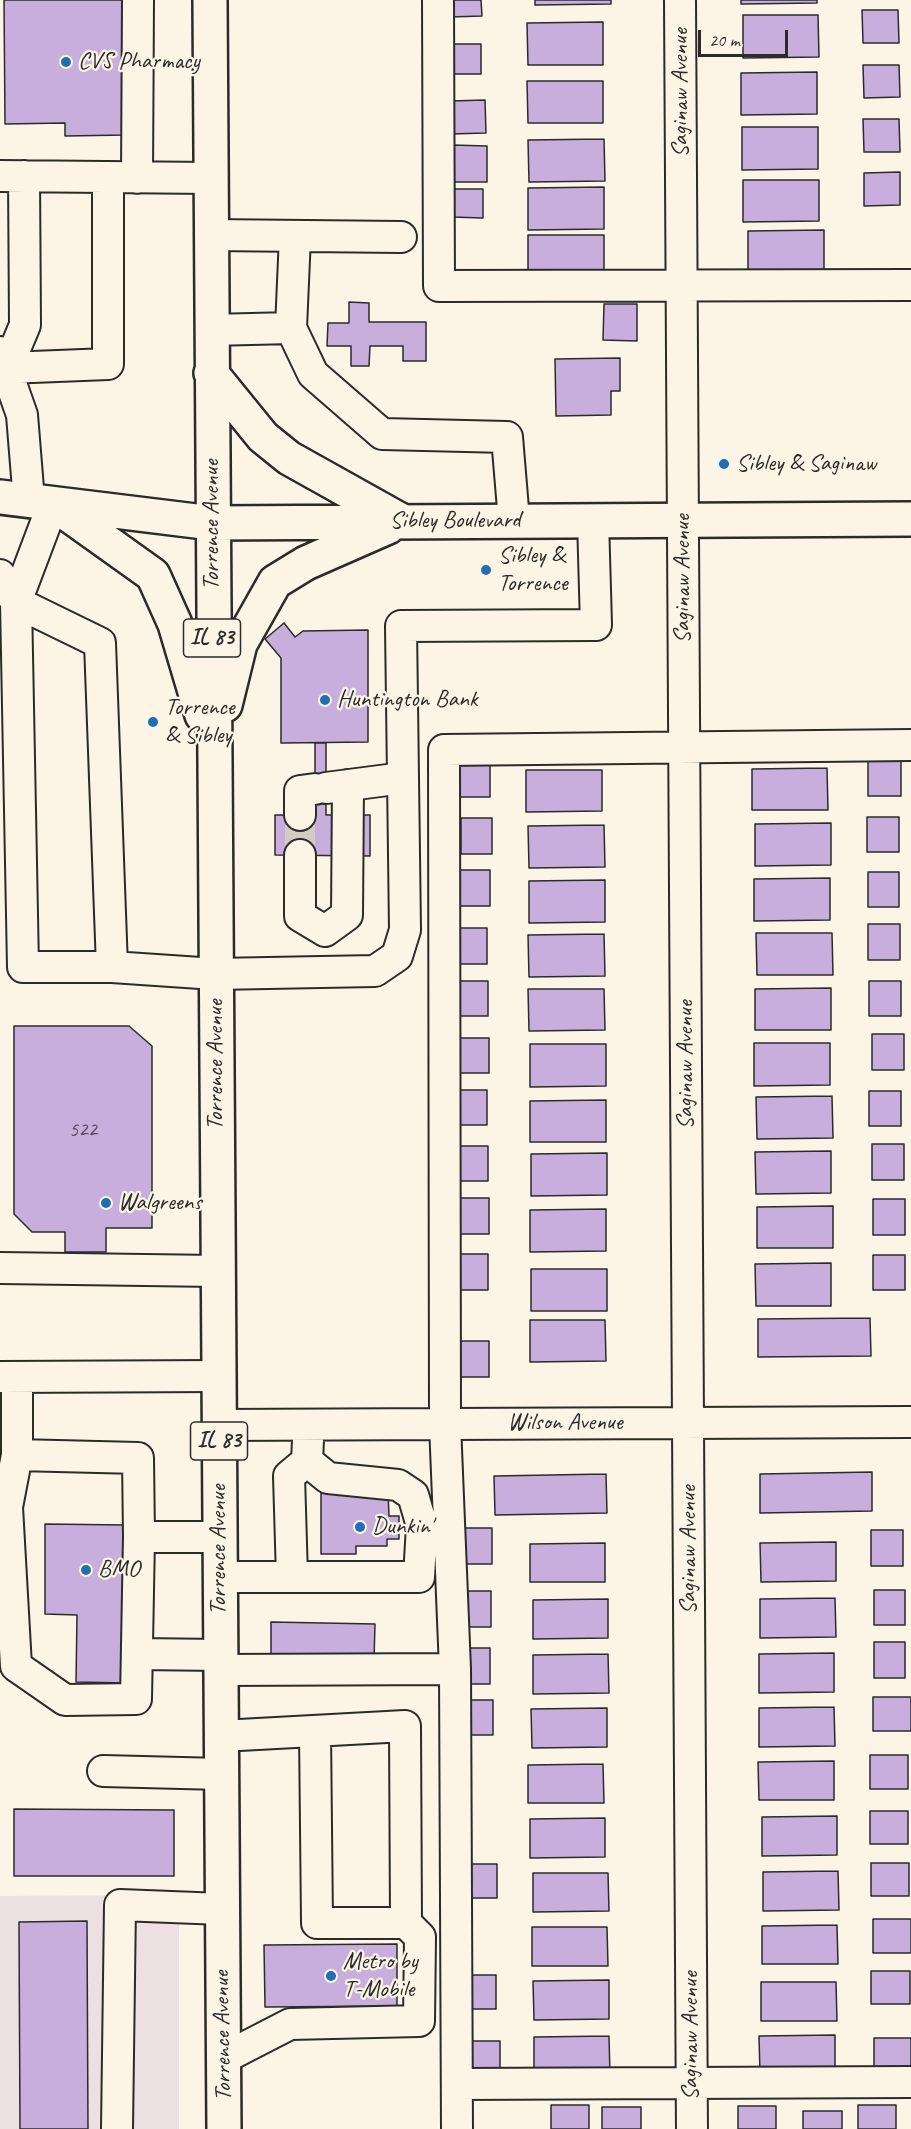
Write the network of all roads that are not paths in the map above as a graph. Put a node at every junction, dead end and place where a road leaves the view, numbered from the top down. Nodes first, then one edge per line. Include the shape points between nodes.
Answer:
1 (138, 0) edge
2 (210, 0) edge
3 (438, 0) edge
4 (680, 0) edge
5 (12, 176) edge
6 (122, 177) junction
7 (211, 178) junction
8 (211, 235) junction
9 (295, 236) junction
10 (401, 237) dead end
11 (682, 285) junction
12 (911, 285) edge
13 (291, 328) junction
14 (211, 330) junction
15 (4, 360) edge
16 (211, 373) junction
17 (27, 501) edge
18 (911, 519) edge
19 (594, 520) junction
20 (683, 520) junction
21 (401, 521) junction
22 (514, 521) junction
23 (212, 523) junction
24 (0, 575) edge
25 (16, 602) junction
26 (911, 745) edge
27 (684, 746) junction
28 (213, 753) junction
29 (403, 777) junction
30 (330, 787) junction
31 (300, 815) tunnel mouth
32 (300, 855) tunnel mouth
33 (325, 931) junction
34 (112, 967) junction
35 (325, 972) junction
36 (215, 974) junction
37 (0, 1268) edge
38 (217, 1271) junction
39 (218, 1376) junction
40 (9, 1377) edge
41 (911, 1422) edge
42 (688, 1423) junction
43 (445, 1424) junction
44 (218, 1425) junction
45 (308, 1425) junction
46 (18, 1455) junction
47 (307, 1461) junction
48 (139, 1537) junction
49 (219, 1537) junction
50 (220, 1577) junction
51 (292, 1577) junction
52 (139, 1654) junction
53 (220, 1662) junction
54 (454, 1669) junction
55 (315, 1731) junction
56 (221, 1736) junction
57 (103, 1771) dead end
58 (221, 1774) junction
59 (222, 1909) junction
60 (406, 1923) junction
61 (224, 2058) junction
62 (911, 2082) edge
63 (692, 2083) junction
64 (457, 2084) junction
65 (117, 2129) edge
66 (224, 2129) edge
67 (457, 2129) edge
68 (692, 2129) edge

1 - 6 street
2 - 7 main road, Torrence Avenue
3 - 11 street via 439,286
4 - 11 street, Saginaw Avenue
5 - 6 street
5 - 15 street via 25,325
6 - 7 street
6 - 15 street via 108,364
7 - 8 main road, Torrence Avenue
8 - 9 street
8 - 14 main road, Torrence Avenue
9 - 10 street
9 - 13 street
11 - 12 street
11 - 20 street, Saginaw Avenue
13 - 14 street
13 - 22 street via 313,374 382,434 507,436
14 - 16 main road, Torrence Avenue
15 - 17 street via 22,415
16 - 21 main road via 263,437 289,458
16 - 23 main road, Torrence Avenue
17 - 23 main road, Sibley Boulevard
17 - 25 street
17 - 28 main road via 153,575 175,624
18 - 20 main road, Sibley Boulevard
19 - 20 main road, Sibley Boulevard
19 - 22 main road, Sibley Boulevard
19 - 29 street via 596,625 401,626
20 - 27 street, Saginaw Avenue
21 - 22 main road, Sibley Boulevard
21 - 23 main road, Sibley Boulevard
21 - 28 main road via 306,563 275,582 240,644
23 - 28 main road, Torrence Avenue / IL 83
24 - 25 street
25 - 34 street via 100,643
25 - 34 street via 23,967
26 - 27 street
27 - 42 street, Saginaw Avenue
27 - 43 street via 444,750
28 - 36 main road, Torrence Avenue / IL 83
29 - 30 street
29 - 35 street via 405,930 397,956 375,971
30 - 31 street via 300,791
30 - 33 street via 347,915
32 - 33 street via 300,916
33 - 35 street
34 - 36 street
35 - 36 street
36 - 38 main road, Torrence Avenue / IL 83
37 - 38 street
38 - 39 main road, Torrence Avenue / IL 83
39 - 40 street
39 - 44 main road, Torrence Avenue / IL 83
40 - 46 street
41 - 42 street, Wilson Avenue
42 - 43 street, Wilson Avenue
42 - 63 street, Saginaw Avenue
43 - 45 street, Wilson Avenue
43 - 54 street
44 - 45 street, Wilson Avenue
44 - 49 main road, Torrence Avenue / IL 83
45 - 47 street
46 - 48 street via 138,1458
46 - 52 street via 7,1507 16,1666 65,1700 136,1699
47 - 51 street via 289,1476
47 - 51 street via 328,1478 398,1485 413,1495 422,1526 419,1577
48 - 49 street
48 - 52 street
49 - 50 main road, Torrence Avenue / IL 83
50 - 51 street
50 - 53 main road, Torrence Avenue / IL 83
52 - 53 street
53 - 54 street
53 - 56 main road, Torrence Avenue / IL 83
54 - 64 street
55 - 56 street
55 - 60 street via 317,1923
55 - 60 street via 405,1726
56 - 58 main road, Torrence Avenue / IL 83
57 - 58 street
58 - 59 main road, Torrence Avenue / IL 83
59 - 61 main road, Torrence Avenue / IL 83
59 - 65 street via 120,1905
60 - 61 street via 420,1937 419,2020 290,2024
61 - 66 main road, Torrence Avenue / IL 83
62 - 63 street
63 - 64 street
63 - 68 street, Saginaw Avenue
64 - 67 street

